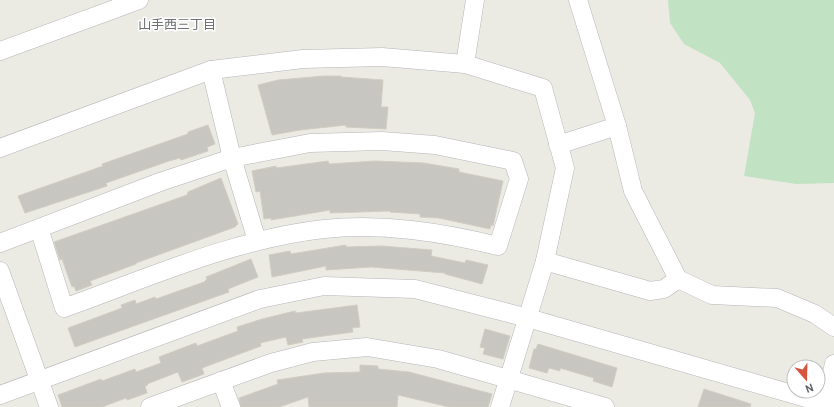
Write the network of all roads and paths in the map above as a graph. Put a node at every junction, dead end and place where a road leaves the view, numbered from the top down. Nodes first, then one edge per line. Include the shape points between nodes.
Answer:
1 (139, 0) edge
2 (475, 0) edge
3 (578, 0) edge
4 (0, 51) edge
5 (465, 64) junction
6 (211, 70) junction
7 (617, 126) junction
8 (558, 145) junction
9 (0, 148) edge
10 (232, 158) junction
11 (39, 228) junction
12 (257, 241) junction
13 (0, 243) edge
14 (545, 260) junction
15 (0, 271) edge
16 (678, 279) junction
17 (528, 318) junction
18 (834, 327) edge
19 (834, 364) edge
20 (508, 379) junction
21 (40, 381) junction
22 (221, 381) junction
23 (0, 395) edge
24 (829, 405) edge
25 (49, 407) edge
26 (150, 407) edge
27 (231, 407) edge
28 (500, 407) edge
29 (605, 407) edge

1 - 4 street
2 - 5 street
3 - 7 street
5 - 6 street via 382,57 303,59
5 - 8 street via 543,88
6 - 9 street
6 - 10 street
7 - 8 street
7 - 16 street via 633,192
8 - 14 street via 565,168
10 - 11 street
10 - 12 street
10 - 12 street via 310,142 382,141 435,145 512,161 519,179 498,246 424,231 380,228 324,229
11 - 12 street via 64,308
11 - 13 street
14 - 16 street via 650,291 664,289
14 - 17 street
15 - 21 street
16 - 18 street via 712,295 777,298 815,314
17 - 20 street
17 - 21 street via 416,289 324,286 260,299
17 - 24 street
19 - 24 street
20 - 22 street via 438,359 367,347 313,352 271,363
20 - 28 street
20 - 29 street
21 - 23 street
21 - 25 street
22 - 26 street
22 - 27 street

